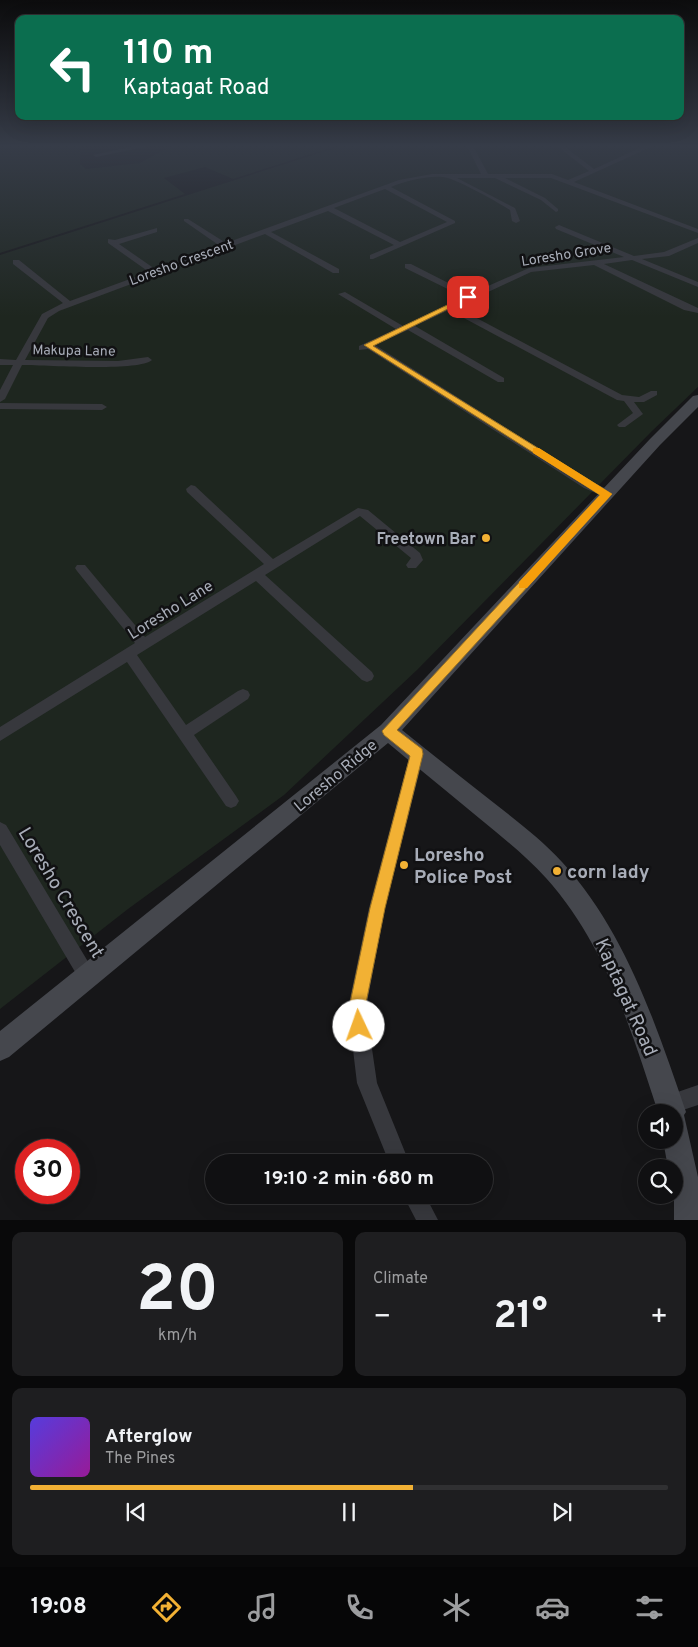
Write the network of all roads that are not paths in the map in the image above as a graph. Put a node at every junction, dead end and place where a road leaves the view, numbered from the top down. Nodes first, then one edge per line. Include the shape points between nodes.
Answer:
1 (341, 203) edge
2 (416, 203) edge
3 (503, 203) edge
4 (547, 203) edge
5 (625, 203) edge
6 (328, 208) junction
7 (556, 210) dead end
8 (186, 220) dead end
9 (516, 221) dead end
10 (559, 226) dead end
11 (154, 230) dead end
12 (698, 231) edge
13 (265, 232) junction
14 (698, 240) edge
15 (400, 245) junction
16 (225, 246) junction
17 (632, 256) junction
18 (373, 257) dead end
19 (16, 262) dead end
20 (594, 262) junction
21 (408, 266) dead end
22 (336, 271) dead end
23 (154, 272) junction
24 (698, 285) edge
25 (342, 294) dead end
26 (468, 297) junction
27 (68, 303) junction
28 (449, 307) junction
29 (698, 311) edge
30 (405, 328) junction
31 (148, 360) dead end
32 (0, 362) edge
33 (19, 363) junction
34 (501, 380) dead end
35 (654, 393) dead end
36 (0, 399) edge
37 (698, 399) edge
38 (628, 400) junction
39 (0, 406) edge
40 (102, 407) dead end
41 (622, 425) dead end
42 (191, 489) dead end
43 (607, 494) junction
44 (272, 565) junction
45 (412, 565) dead end
46 (81, 568) dead end
47 (256, 574) junction
48 (144, 644) junction
49 (129, 654) junction
50 (367, 676) dead end
51 (243, 695) dead end
52 (388, 731) junction
53 (185, 733) junction
54 (0, 735) edge
55 (417, 754) junction
56 (231, 801) dead end
57 (0, 830) edge
58 (87, 976) junction
59 (0, 1048) edge
60 (698, 1095) edge
61 (669, 1104) edge
62 (683, 1106) edge
63 (679, 1149) edge
64 (396, 1154) edge
65 (418, 1204) edge
66 (428, 1220) edge
67 (689, 1220) edge

1 - 6 street, Loresho Crescent
2 - 15 street via 453,222
3 - 9 street via 513,210
4 - 7 street
5 - 12 street, Loresho Crescent
6 - 13 street, Loresho Crescent
6 - 15 street
8 - 16 street
10 - 17 street
11 - 23 street via 113,242
13 - 16 street, Loresho Crescent
13 - 22 street
14 - 17 street, Loresho Grove via 666,254
15 - 18 street
16 - 23 street, Loresho Crescent
17 - 20 street, Loresho Grove
17 - 24 street
19 - 27 street
20 - 26 street, Loresho Grove via 529,270
20 - 29 street
21 - 26 street
23 - 27 street, Loresho Crescent
25 - 30 street
26 - 28 street, Loresho Grove
27 - 33 street, Loresho Crescent via 42,320
28 - 30 street, Loresho Grove
28 - 38 street via 586,381
30 - 34 street
30 - 43 street, Loresho Grove via 365,347
31 - 33 street, Makupa Lane via 125,364
32 - 33 street, Makupa Lane
33 - 36 street, Loresho Crescent
35 - 38 street via 640,400
37 - 43 main road, Loresho Ridge
38 - 41 street via 638,414
39 - 40 street
42 - 44 street
43 - 52 main road, Loresho Ridge
44 - 45 street, Loresho Lane via 358,512 364,513 416,556 417,560
44 - 47 street, Loresho Lane
46 - 48 street
47 - 48 street, Loresho Lane
47 - 50 street
48 - 49 street, Loresho Lane
49 - 53 street
49 - 54 street, Loresho Lane
51 - 53 street
52 - 55 main road, Kaptagat Road
52 - 58 main road, Loresho Ridge
53 - 56 street
55 - 61 main road, Kaptagat Road via 528,844 555,871 585,910 619,970 646,1034
55 - 64 street via 379,899 357,1008 367,1083
57 - 58 street, Loresho Crescent
58 - 59 main road, Loresho Ridge
60 - 62 street
63 - 67 main road, Kaptagat Road
65 - 66 street

